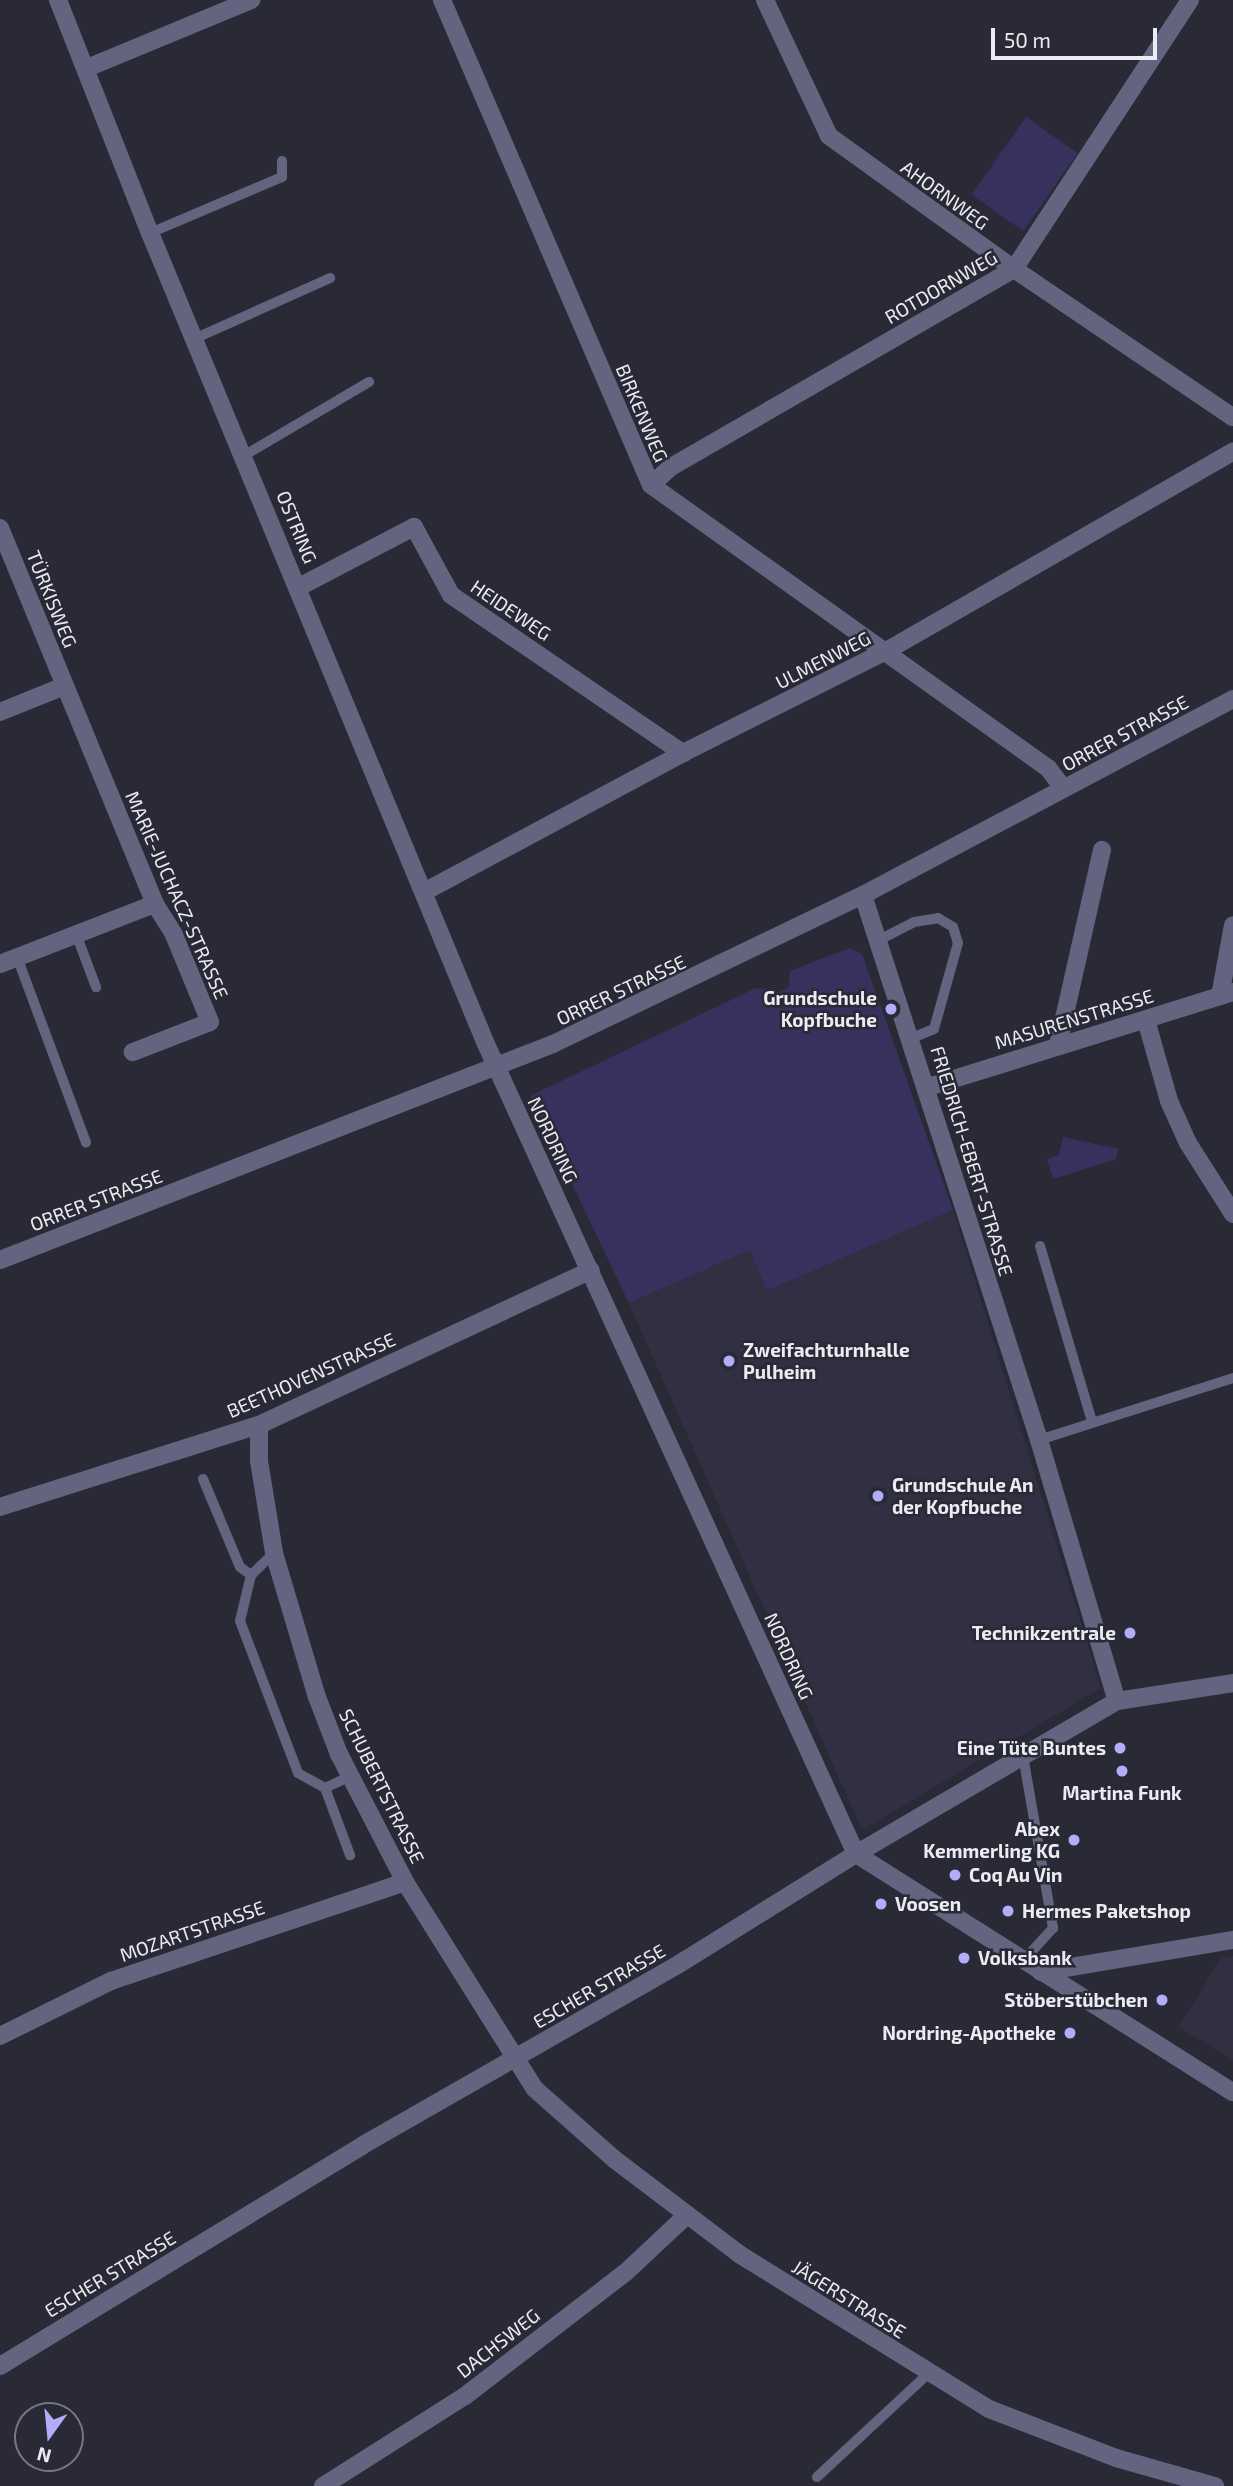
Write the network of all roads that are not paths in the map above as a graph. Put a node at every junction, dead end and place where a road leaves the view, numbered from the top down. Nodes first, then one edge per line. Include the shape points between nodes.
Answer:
1 (58, 0) edge
2 (251, 0) edge
3 (442, 0) edge
4 (765, 0) edge
5 (1190, 0) edge
6 (87, 68) junction
7 (282, 161) dead end
8 (150, 233) junction
9 (1014, 269) junction
10 (330, 278) dead end
11 (195, 338) junction
12 (369, 382) dead end
13 (1233, 417) edge
14 (1233, 452) edge
15 (245, 455) junction
16 (651, 485) junction
17 (0, 528) edge
18 (299, 587) junction
19 (888, 650) junction
20 (64, 686) junction
21 (1233, 699) edge
22 (0, 712) edge
23 (682, 753) junction
24 (107, 786) joint
25 (1064, 789) junction
26 (1102, 850) dead end
27 (424, 892) junction
28 (863, 895) junction
29 (155, 904) junction
30 (1233, 925) edge
31 (76, 934) junction
32 (879, 940) junction
33 (17, 957) junction
34 (0, 964) edge
35 (96, 988) dead end
36 (1226, 994) edge
37 (1146, 1020) junction
38 (912, 1038) junction
39 (1058, 1045) junction
40 (133, 1052) dead end
41 (497, 1069) junction
42 (928, 1087) junction
43 (86, 1143) dead end
44 (1233, 1214) edge
45 (1040, 1246) dead end
46 (0, 1260) edge
47 (591, 1270) junction
48 (1233, 1378) edge
49 (1092, 1422) junction
50 (259, 1424) junction
51 (1039, 1440) junction
52 (203, 1479) dead end
53 (0, 1507) edge
54 (274, 1553) junction
55 (251, 1575) junction
56 (1233, 1683) edge
57 (1117, 1701) junction
58 (1023, 1756) junction
59 (351, 1776) junction
60 (325, 1788) junction
61 (856, 1854) junction
62 (350, 1855) dead end
63 (404, 1882) junction
64 (1233, 1940) edge
65 (1023, 1961) junction
66 (1041, 1972) junction
67 (0, 2036) edge
68 (516, 2057) junction
69 (1233, 2092) edge
70 (687, 2215) junction
71 (0, 2366) edge
72 (929, 2373) junction
73 (1148, 2469) junction
74 (817, 2477) dead end
75 (323, 2486) edge
76 (1139, 2486) edge
77 (1215, 2486) edge

1 - 6 street, OSTRING
2 - 6 street
3 - 16 street, BIRKENWEG
4 - 9 street, AHORNWEG via 829,136
5 - 9 street, ROTDORNWEG
6 - 8 street, OSTRING
7 - 8 lane via 282,177
8 - 11 street, OSTRING
9 - 13 street, AHORNWEG
9 - 16 street, ROTDORNWEG via 671,467
10 - 11 lane
11 - 15 street, OSTRING
12 - 15 lane
14 - 19 street, ULMENWEG
15 - 18 street, OSTRING
16 - 19 street, BIRKENWEG
17 - 20 street, TÜRKISWEG
18 - 23 street, HEIDEWEG via 414,527 451,594
18 - 27 street, OSTRING
19 - 23 street, ULMENWEG
19 - 25 street, BIRKENWEG via 1048,768
20 - 22 street
20 - 24 street, TÜRKISWEG
21 - 25 street, ORRER STRASSE
23 - 27 street, ULMENWEG
24 - 29 street, MARIE-JUCHACZ-STRASSE
25 - 28 street, ORRER STRASSE
26 - 39 street
27 - 41 street, OSTRING
28 - 32 street, FRIEDRICH-EBERT-STRASSE
28 - 41 street, ORRER STRASSE
29 - 31 street
29 - 40 street, MARIE-JUCHACZ-STRASSE via 174,935 210,1022
30 - 36 street
31 - 33 street
31 - 35 lane
32 - 38 street, FRIEDRICH-EBERT-STRASSE
32 - 38 lane via 926,920 938,918 953,927 958,943 934,1029
33 - 34 street
33 - 43 lane
36 - 37 street, MASURENSTRASSE
37 - 39 street, MASURENSTRASSE
37 - 44 street via 1168,1101 1188,1143
38 - 42 street, FRIEDRICH-EBERT-STRASSE
39 - 42 street, MASURENSTRASSE
41 - 46 street, ORRER STRASSE
41 - 47 street, NORDRING
42 - 51 street, FRIEDRICH-EBERT-STRASSE
45 - 49 lane
47 - 50 street, BEETHOVENSTRASSE
47 - 61 street, NORDRING
48 - 49 lane
49 - 51 lane
50 - 53 street, BEETHOVENSTRASSE
50 - 54 street, SCHUBERTSTRASSE via 259,1461
51 - 57 street, FRIEDRICH-EBERT-STRASSE
52 - 55 lane via 240,1567
54 - 55 lane
54 - 59 street, SCHUBERTSTRASSE via 317,1697
55 - 60 lane via 240,1621 298,1773
56 - 57 street, ESCHER STRASSE
57 - 58 street, ESCHER STRASSE
58 - 61 street, ESCHER STRASSE
58 - 65 lane via 1053,1928
59 - 60 lane
59 - 63 street, SCHUBERTSTRASSE
60 - 62 lane
61 - 65 street
61 - 68 street, ESCHER STRASSE via 679,1964
63 - 67 street, MOZARTSTRASSE via 111,1981
63 - 68 street, SCHUBERTSTRASSE
64 - 66 street
65 - 66 street
66 - 69 street
68 - 70 street, JÄGERSTRASSE via 535,2089
68 - 71 street, ESCHER STRASSE
70 - 72 street, JÄGERSTRASSE via 739,2254
70 - 75 street, DACHSWEG via 625,2273 465,2396
72 - 73 street, JÄGERSTRASSE via 989,2409
72 - 74 lane
73 - 76 street
73 - 77 street, JÄGERSTRASSE

